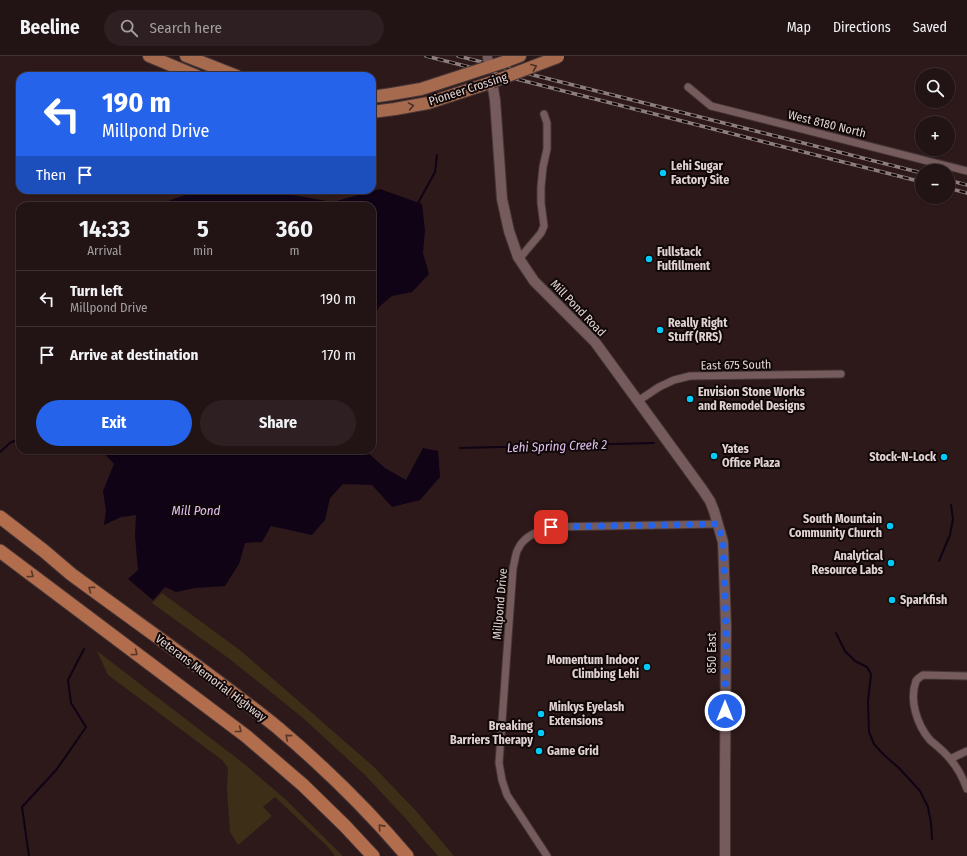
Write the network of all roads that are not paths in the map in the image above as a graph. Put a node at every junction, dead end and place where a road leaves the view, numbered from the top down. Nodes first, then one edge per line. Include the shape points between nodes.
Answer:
1 (149, 56) edge
2 (186, 56) edge
3 (520, 56) edge
4 (559, 57) edge
5 (488, 62) edge
6 (187, 72) edge
7 (227, 72) edge
8 (492, 82) junction
9 (688, 87) dead end
10 (376, 96) edge
11 (376, 111) edge
12 (544, 114) dead end
13 (967, 171) edge
14 (520, 260) junction
15 (841, 374) dead end
16 (638, 401) junction
17 (0, 517) edge
18 (718, 524) junction
19 (0, 551) edge
20 (967, 676) edge
21 (967, 751) edge
22 (950, 759) junction
23 (967, 789) edge
24 (345, 826) junction
25 (365, 856) edge
26 (374, 856) edge
27 (407, 856) edge
28 (546, 856) edge
29 (725, 856) edge

1 - 6 highway
2 - 7 highway
3 - 5 highway, Pioneer Crossing, bridge
8 -> 4 highway, Pioneer Crossing, bridge
5 - 10 highway, Pioneer Crossing, bridge via 444,82 421,89
11 -> 8 highway, Pioneer Crossing via 428,103
8 - 14 main road, Mill Pond Road via 502,199 509,231
9 - 13 street, West 8180 North via 711,106
12 - 14 street via 547,149 540,204 544,226 542,233
14 - 16 main road, Mill Pond Road via 534,281 595,342
15 - 16 street, East 675 South via 690,376 659,387
16 - 18 main road, Mill Pond Road via 710,501
27 -> 17 highway, Veterans Memorial Highway via 325,769 278,729
18 - 28 street, Millpond Drive via 551,527 526,539 517,550 513,568 499,764 507,795
18 - 29 main road, 850 East via 723,542 726,628
19 -> 24 highway, Veterans Memorial Highway via 246,736 304,785
20 - 22 street via 922,674 914,691 915,711 921,726 929,739
21 - 22 street
22 - 23 street via 961,774
24 - 25 highway
24 - 26 highway, Veterans Memorial Highway

